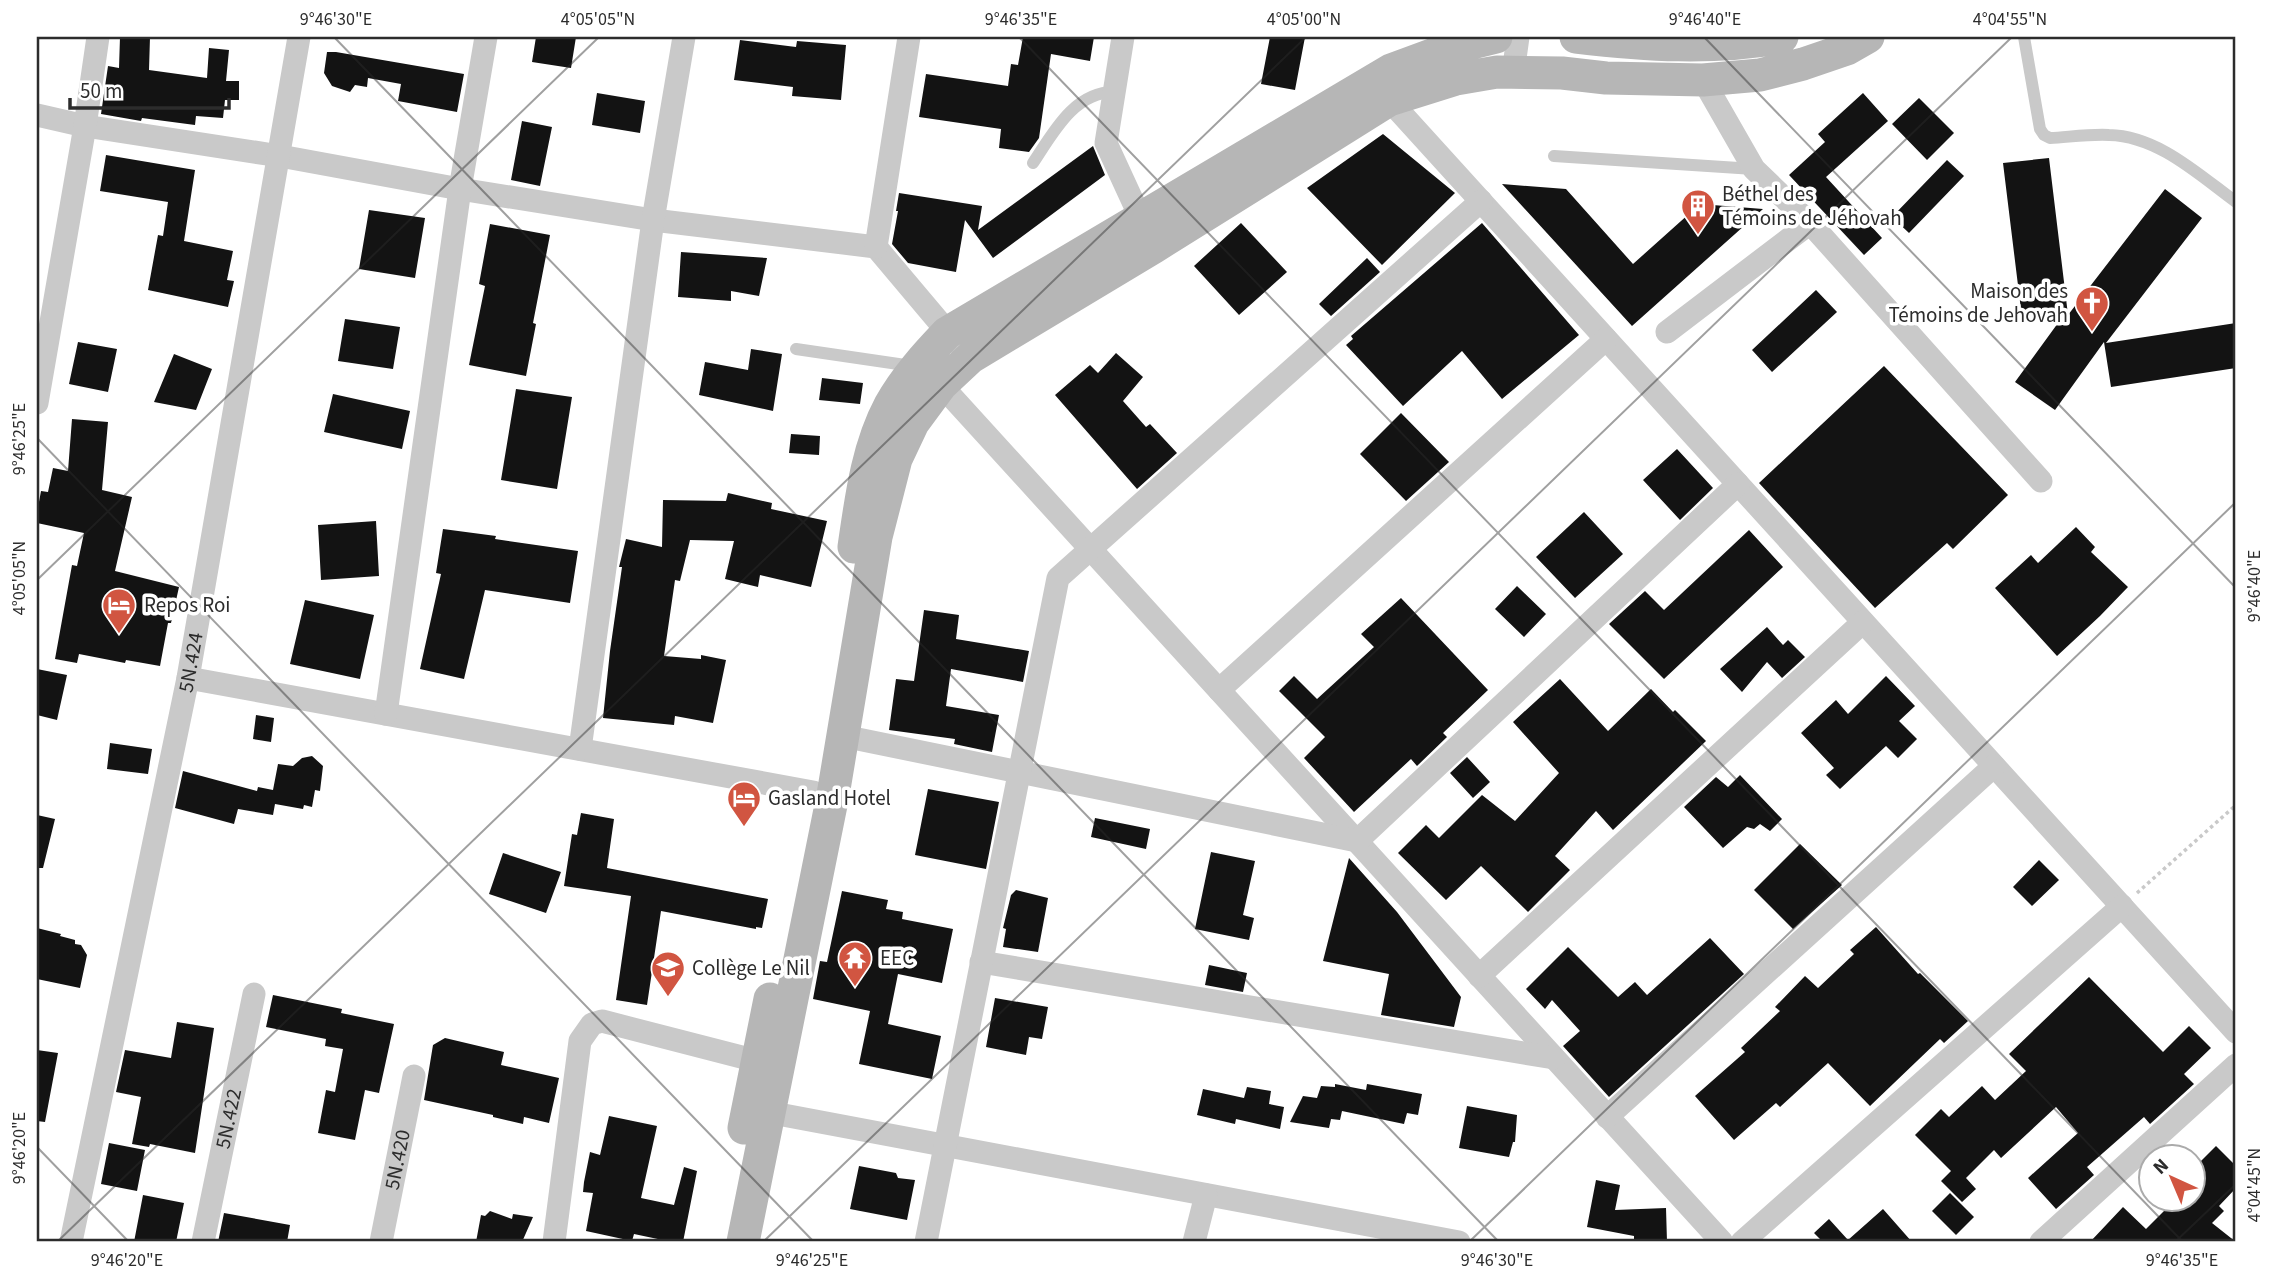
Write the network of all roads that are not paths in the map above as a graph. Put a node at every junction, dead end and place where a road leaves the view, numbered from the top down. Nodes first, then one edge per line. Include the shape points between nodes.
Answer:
1 (98, 37) edge
2 (299, 37) edge
3 (486, 37) edge
4 (684, 37) edge
5 (909, 37) edge
6 (1123, 37) edge
7 (1496, 37) edge
8 (1518, 37) edge
9 (1576, 37) edge
10 (1782, 37) edge
11 (1868, 37) edge
12 (2024, 37) edge
13 (1513, 73) junction
14 (1703, 80) junction
15 (1114, 92) junction
16 (1389, 100) junction
17 (37, 115) edge
18 (85, 126) junction
19 (280, 156) junction
20 (1554, 156) dead end
21 (1033, 163) dead end
22 (1754, 169) junction
23 (460, 189) junction
24 (1481, 201) junction
25 (2236, 202) edge
26 (653, 220) junction
27 (1810, 223) junction
28 (1147, 233) junction
29 (876, 247) junction
30 (1667, 332) dead end
31 (947, 333) junction
32 (1606, 339) junction
33 (796, 349) dead end
34 (971, 356) junction
35 (928, 376) junction
36 (37, 403) edge
37 (2040, 481) dead end
38 (1738, 484) junction
39 (1090, 549) junction
40 (1863, 622) junction
41 (188, 678) junction
42 (1219, 690) junction
43 (386, 714) junction
44 (843, 736) junction
45 (580, 749) junction
46 (1994, 766) junction
47 (1019, 771) junction
48 (813, 792) junction
49 (1357, 841) junction
50 (2122, 906) junction
51 (981, 962) junction
52 (1479, 976) junction
53 (254, 994) dead end
54 (2236, 1032) edge
55 (1554, 1058) junction
56 (757, 1061) junction
57 (2236, 1065) edge
58 (414, 1076) dead end
59 (759, 1110) junction
60 (1607, 1117) junction
61 (945, 1145) junction
62 (1206, 1195) junction
63 (1446, 1241) edge
64 (71, 1242) edge
65 (203, 1242) edge
66 (381, 1242) edge
67 (554, 1242) edge
68 (722, 1242) edge
69 (743, 1242) edge
70 (926, 1242) edge
71 (1194, 1242) edge
72 (1722, 1242) edge
73 (1742, 1242) edge
74 (2041, 1242) edge

1 - 18 street
2 - 19 street, 5N.424
3 - 23 street
4 - 26 street
5 - 29 street
6 - 15 street
7 - 28 main road via 1391,70
8 - 13 street
9 - 10 main road via 1694,46
11 - 14 main road via 1803,64 1760,75
12 - 25 lane via 2044,135 2111,135 2146,142
13 - 14 main road
13 - 16 main road via 1457,79
14 - 22 street
15 - 21 lane via 1079,103
15 - 28 street via 1106,143
16 - 24 street
16 - 28 main road
17 - 18 street
18 - 19 street
18 - 36 street
19 - 23 street
19 - 41 street, 5N.424
20 - 22 lane
22 - 27 street
23 - 26 street
23 - 43 street
24 - 32 street
24 - 39 street
26 - 29 street
26 - 45 street
27 - 30 street
27 - 37 street
28 - 31 main road
28 - 34 main road
29 - 31 street
31 - 34 street
31 - 35 main road
32 - 38 street
32 - 42 street
33 - 35 lane
34 - 35 main road
35 - 39 street
35 - 44 main road via 896,459 876,537
35 - 48 main road via 890,406 865,476
38 - 40 street
38 - 49 street
39 - 42 street
39 - 47 street via 1058,578
40 - 46 street
40 - 52 street
41 - 43 street
41 - 64 street, 5N.424
42 - 49 street
43 - 45 street
44 - 47 street
44 - 59 main road
45 - 48 street
46 - 50 street
46 - 60 street
47 - 49 street
47 - 51 street
48 - 56 main road
49 - 52 street
50 - 54 street
50 - 73 street
51 - 55 street
51 - 61 street
52 - 55 street
53 - 65 street, 5N.422
55 - 60 street
56 - 59 main road
56 - 67 street via 602,1021 592,1024 580,1041
57 - 74 street
58 - 66 street, 5N.420
59 - 61 street
59 - 68 main road
59 - 69 main road
60 - 72 street
61 - 62 street
61 - 70 street
62 - 63 street
62 - 71 street

